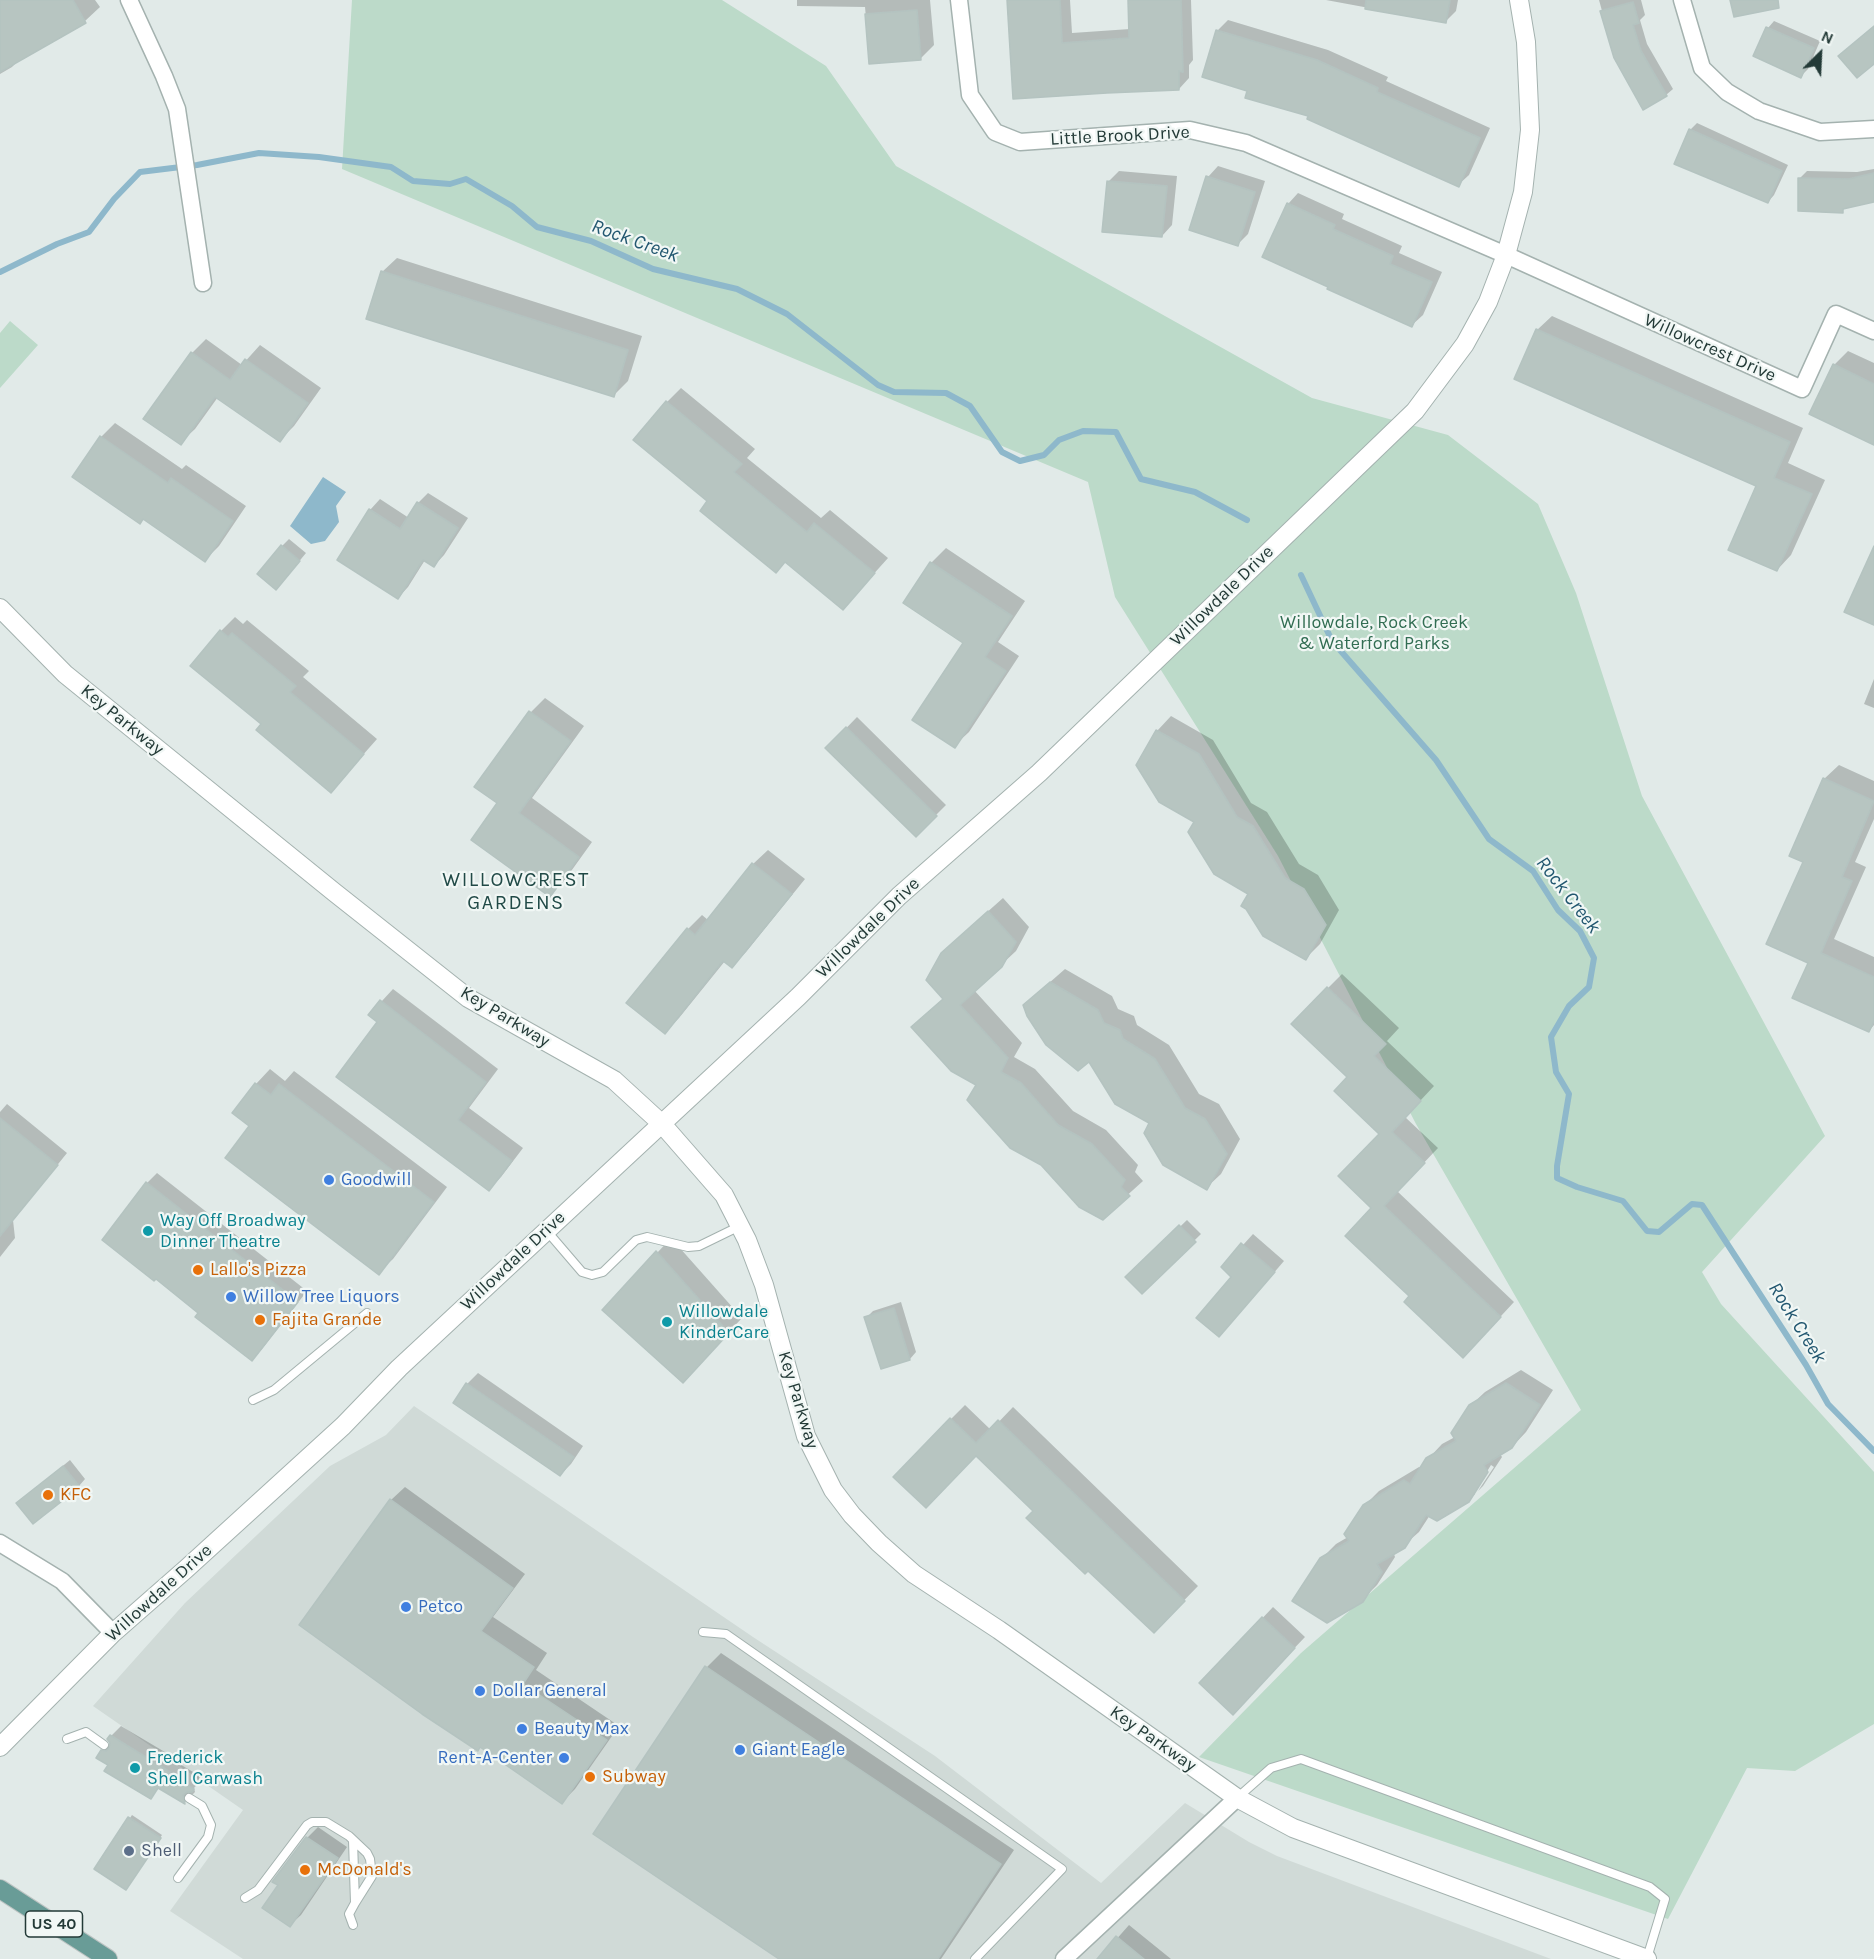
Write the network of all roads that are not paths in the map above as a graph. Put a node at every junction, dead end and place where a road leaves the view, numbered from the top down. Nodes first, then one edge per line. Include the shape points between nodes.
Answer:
1 (129, 0) edge
2 (959, 0) edge
3 (1519, 0) edge
4 (1682, 0) edge
5 (1874, 129) edge
6 (1506, 255) junction
7 (203, 283) dead end
8 (1874, 331) edge
9 (0, 608) edge
10 (662, 1124) junction
11 (740, 1225) junction
12 (546, 1230) junction
13 (367, 1313) dead end
14 (253, 1400) dead end
15 (0, 1543) edge
16 (704, 1632) dead end
17 (113, 1633) junction
18 (67, 1739) dead end
19 (104, 1745) dead end
20 (0, 1747) edge
21 (189, 1798) dead end
22 (1237, 1798) junction
23 (353, 1840) junction
24 (178, 1878) dead end
25 (0, 1889) edge
26 (245, 1898) dead end
27 (355, 1903) junction
28 (353, 1925) dead end
29 (108, 1959) edge
30 (975, 1959) edge
31 (1064, 1959) edge
32 (1647, 1959) edge

1 - 7 street via 177,109
2 - 6 street, Little Brook Drive via 970,95 995,132 1020,142 1190,130 1246,143
3 - 6 street, Willowdale Drive via 1526,42 1530,130 1523,192
4 - 5 street via 1702,68 1727,92 1759,111 1820,132
6 - 8 street, Willowcrest Drive via 1802,389 1836,314
6 - 10 street, Willowdale Drive via 1488,302 1465,344 1415,411 1039,773 900,896
9 - 10 street, Key Parkway via 65,674 468,998 614,1080
10 - 11 street, Key Parkway via 724,1195
10 - 12 street, Willowdale Drive
11 - 12 lane via 699,1246 648,1237 636,1240 603,1272 592,1275 582,1272
11 - 22 street, Key Parkway via 764,1285 806,1436 833,1490 852,1515 914,1574
12 - 17 street, Willowdale Drive via 343,1426
13 - 14 lane via 274,1390
15 - 17 street via 62,1581
16 - 30 lane via 726,1634 1062,1869
17 - 20 street, Willowdale Drive
18 - 19 lane via 86,1732
21 - 24 lane via 202,1806 211,1825 208,1837
22 - 31 street
22 - 32 street, Key Parkway via 1293,1828
22 - 32 lane via 1270,1768 1301,1759 1650,1887 1665,1899
23 - 26 lane via 326,1822 312,1822 258,1890
23 - 27 lane
23 - 27 lane via 367,1853 373,1871
25 - 29 main road, US 40
27 - 28 lane via 349,1914

